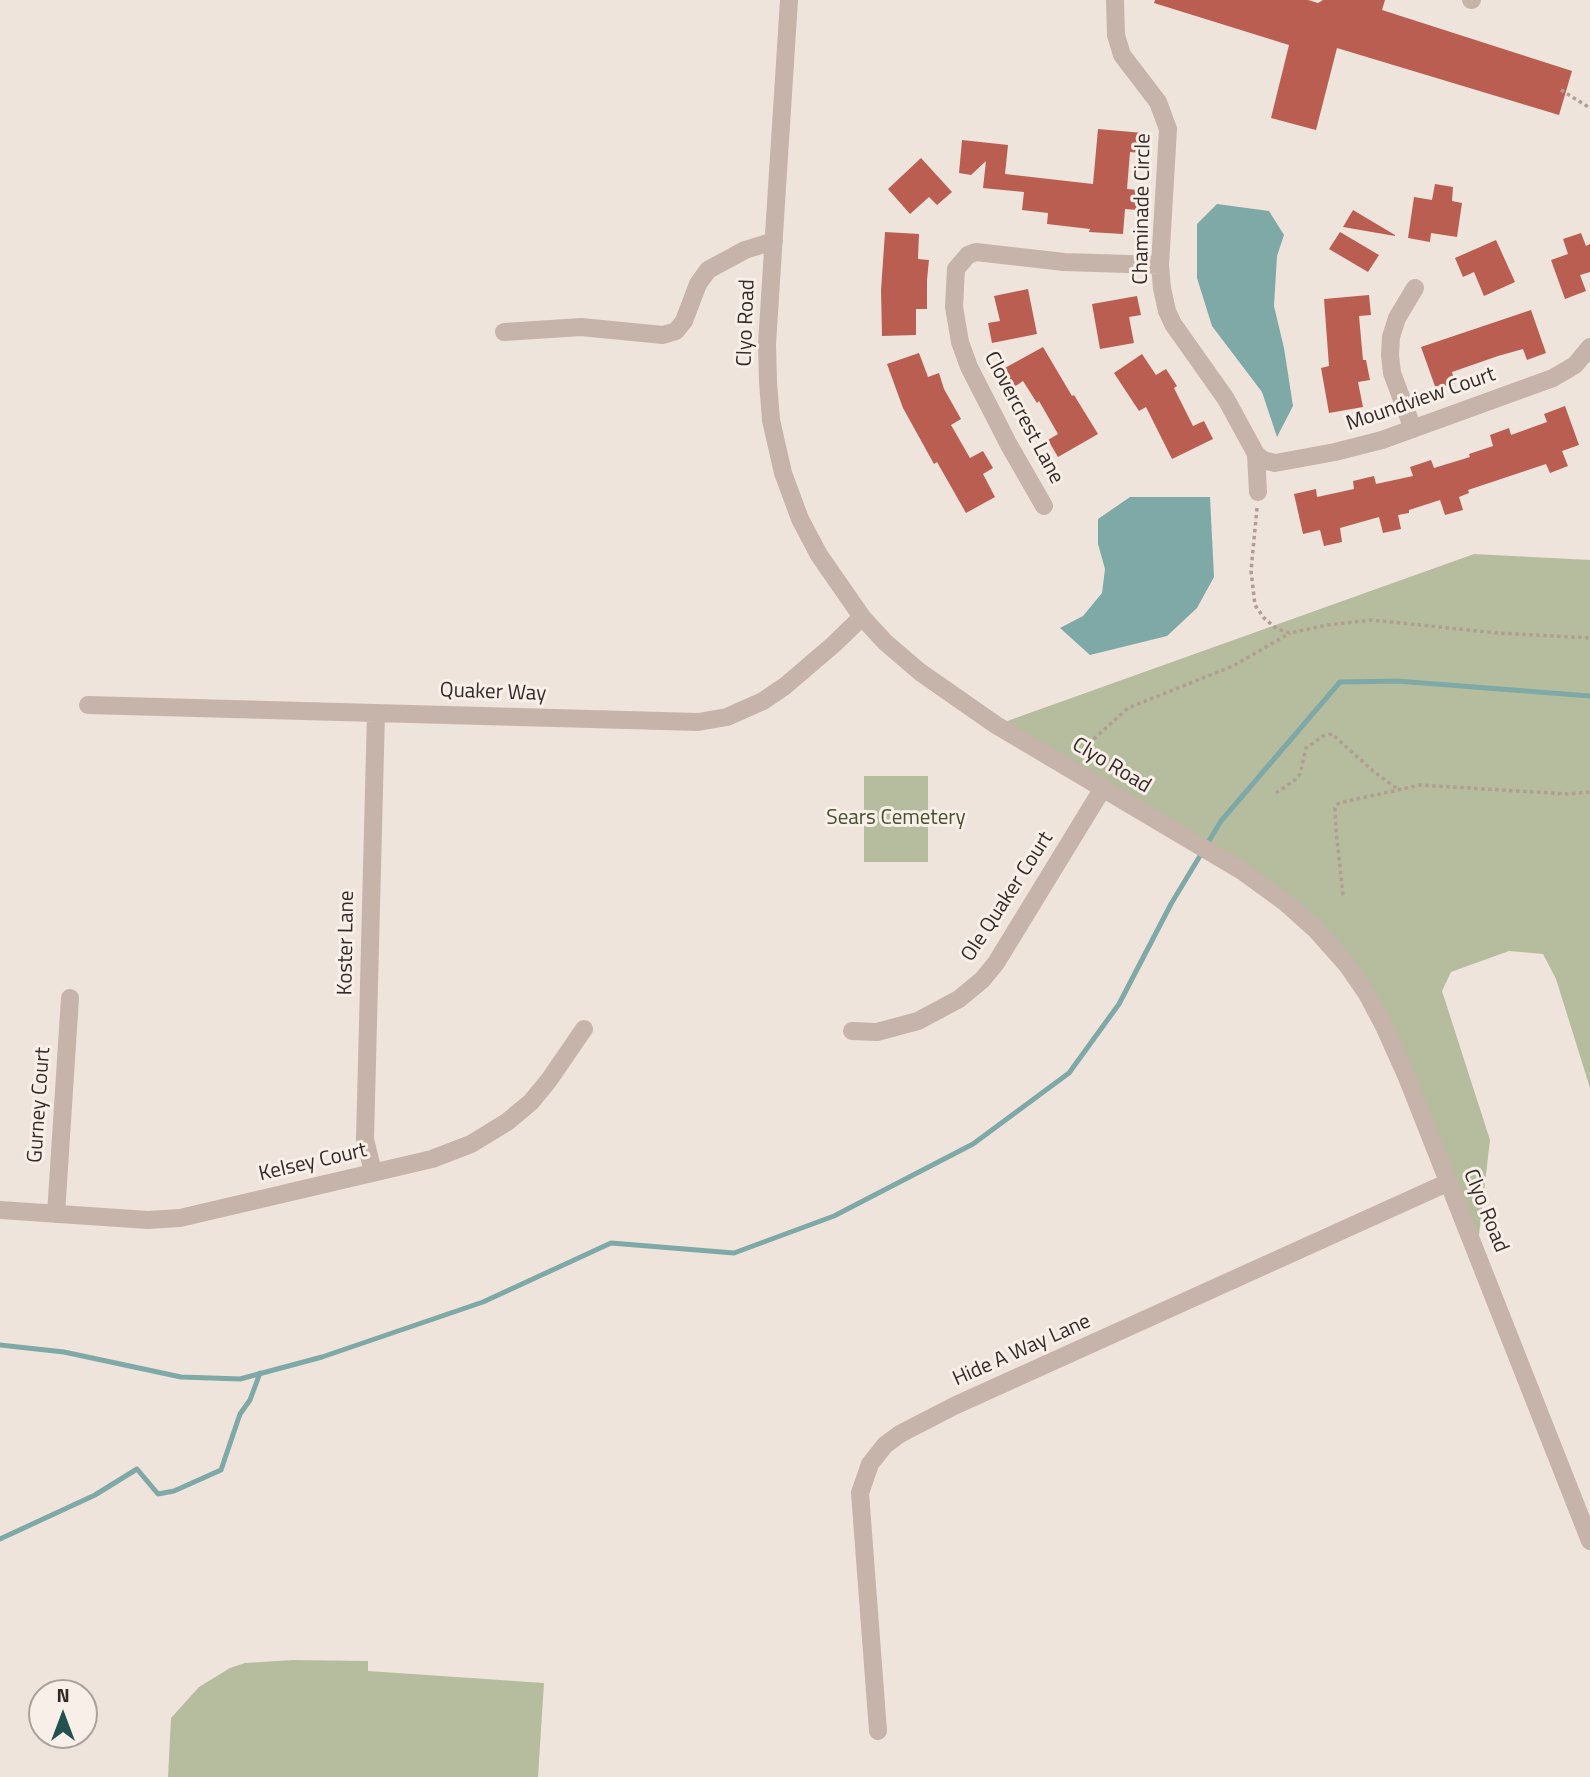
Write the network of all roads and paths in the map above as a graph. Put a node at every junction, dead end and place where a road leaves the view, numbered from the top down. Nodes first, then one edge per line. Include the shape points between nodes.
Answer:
1 (789, 0) edge
2 (1115, 0) edge
3 (1561, 90) dead end
4 (1590, 108) edge
5 (774, 241) junction
6 (1160, 265) junction
7 (1415, 288) dead end
8 (504, 332) dead end
9 (1590, 347) edge
10 (1413, 429) junction
11 (1256, 454) junction
12 (1258, 492) joint
13 (1044, 506) dead end
14 (862, 617) junction
15 (1290, 633) junction
16 (1590, 639) edge
17 (88, 705) dead end
18 (376, 713) junction
19 (1066, 765) junction
20 (1103, 788) junction
21 (1399, 790) junction
22 (1590, 792) edge
23 (1276, 793) dead end
24 (1343, 895) dead end
25 (70, 998) dead end
26 (584, 1029) dead end
27 (852, 1031) dead end
28 (373, 1172) junction
29 (1449, 1182) junction
30 (0, 1210) edge
31 (57, 1214) junction
32 (1590, 1541) edge
33 (878, 1731) dead end

1 - 5 street, Clyo Road
2 - 6 street, Chaminade Circle via 1122,55 1158,102 1168,129
3 - 4 path
5 - 8 street via 708,270 676,331 663,335 581,327
5 - 14 street, Clyo Road via 768,382 780,462 800,519 819,555
6 - 11 street, Chaminade Circle via 1172,324 1226,399
6 - 13 street, Clovercrest Lane via 1064,262 976,252 956,269 954,307 969,367
7 - 10 street via 1397,318 1390,355
9 - 10 street, Moundview Court via 1576,365 1553,378
10 - 11 street, Moundview Court via 1335,452 1275,463
11 - 12 street, Chaminade Circle
12 - 15 path via 1251,571 1255,605 1277,629
14 - 18 street, Quaker Way via 785,686 726,717 674,722
14 - 19 street, Clyo Road via 885,642 957,700
15 - 16 path via 1372,620
15 - 19 path via 1233,666 1128,708
17 - 18 street, Quaker Way
18 - 28 street, Koster Lane via 365,1139
19 - 20 street, Clyo Road
20 - 27 street, Ole Quaker Court via 982,980 959,999 918,1021 877,1032
20 - 29 street, Clyo Road via 1286,903 1347,965 1367,993 1406,1074
21 - 22 path via 1420,785
21 - 23 path via 1332,734 1306,748 1300,775
21 - 24 path via 1339,803 1335,808
25 - 31 street, Gurney Court
26 - 28 street, Kelsey Court via 550,1080 507,1122 471,1144 432,1159
28 - 31 street, Kelsey Court via 180,1218
29 - 32 street, Clyo Road
29 - 33 street, Hide A Way Lane via 954,1406 885,1445 870,1464 860,1493
30 - 31 street, Kelsey Court

